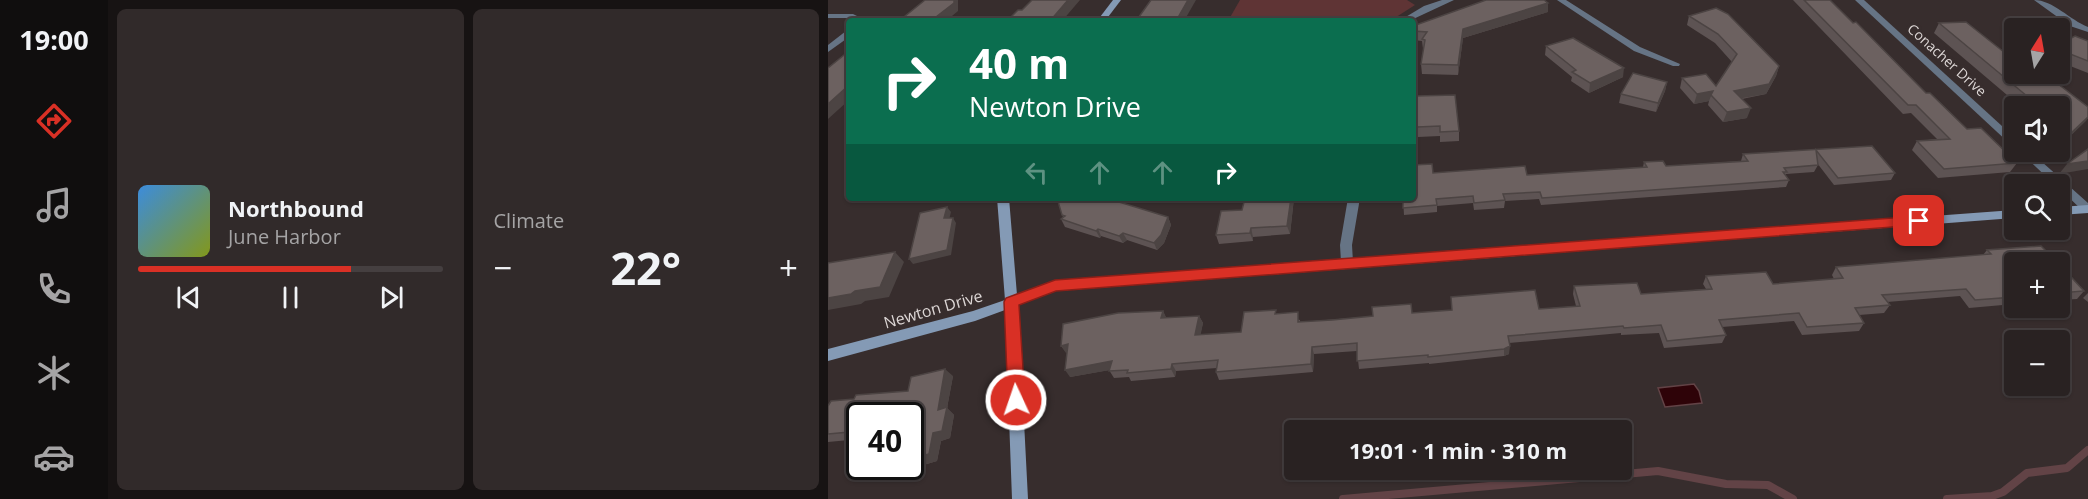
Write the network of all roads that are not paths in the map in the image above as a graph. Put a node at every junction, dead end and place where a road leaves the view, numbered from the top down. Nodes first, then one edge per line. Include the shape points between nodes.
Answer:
1 (1117, 0) edge
2 (1450, 0) edge
3 (1560, 0) edge
4 (1859, 0) edge
5 (2038, 0) edge
6 (828, 16) edge
7 (853, 18) edge
8 (1103, 18) edge
9 (1409, 18) edge
10 (2088, 30) edge
11 (846, 35) edge
12 (828, 49) edge
13 (1676, 64) dead end
14 (2004, 133) edge
15 (2036, 162) edge
16 (1004, 201) edge
17 (1353, 201) edge
18 (2088, 209) edge
19 (2070, 210) edge
20 (2004, 215) edge
21 (1347, 262) junction
22 (1011, 302) junction
23 (828, 355) edge
24 (1020, 499) edge

1 - 8 street
2 - 9 street
3 - 13 street via 1637,49
4 - 14 street, Conacher Drive
5 - 10 street
6 - 7 street
11 - 12 street
15 - 18 street
16 - 22 street
17 - 21 street
18 - 19 street
20 - 21 street, Newton Drive
21 - 22 street, Newton Drive via 1055,285
22 - 23 street, Newton Drive via 975,316
22 - 24 street

